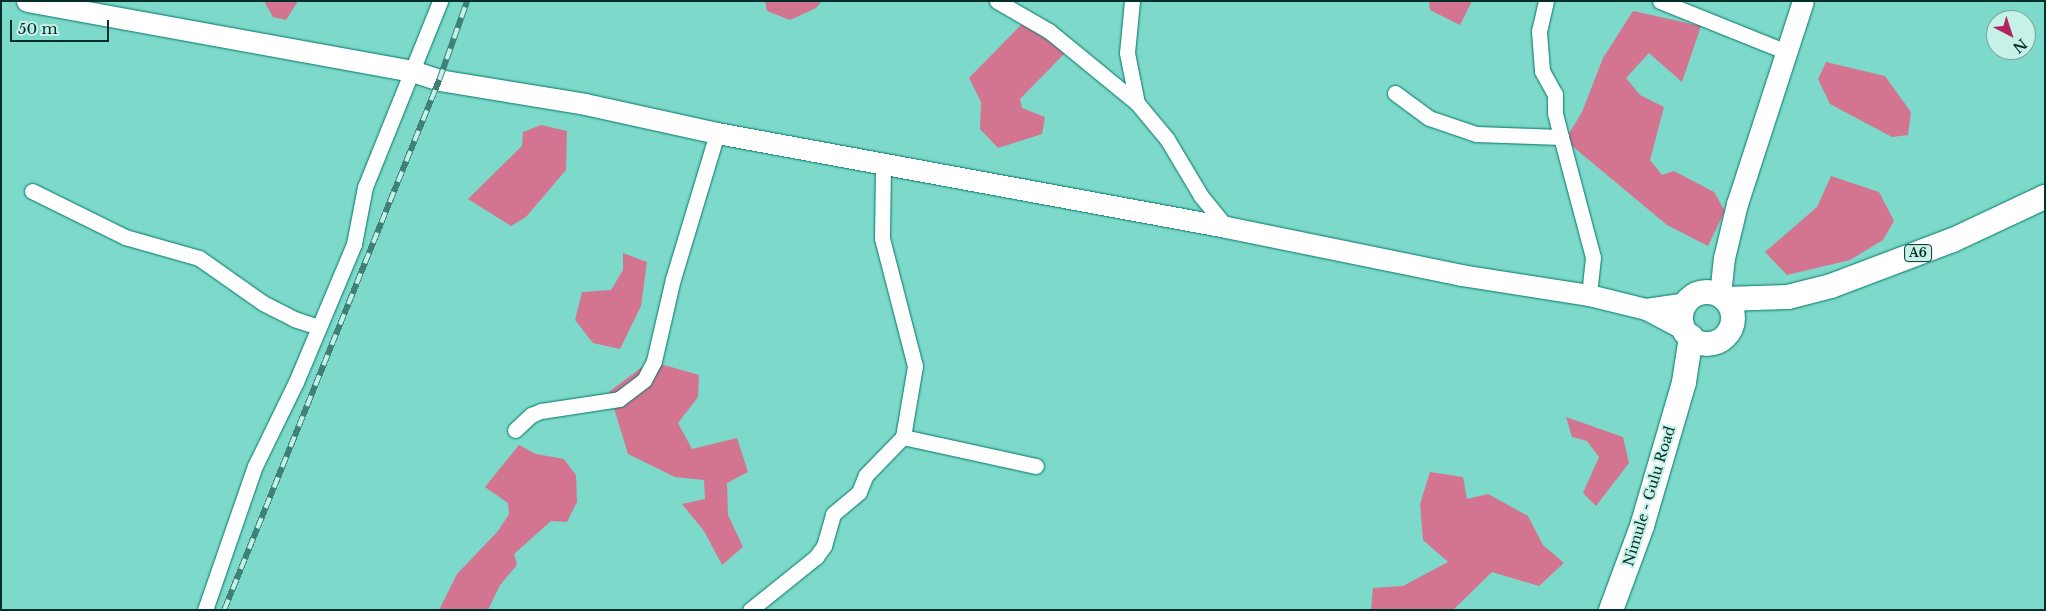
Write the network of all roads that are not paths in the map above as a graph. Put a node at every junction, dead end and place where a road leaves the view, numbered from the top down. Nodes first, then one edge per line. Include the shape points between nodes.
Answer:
1 (27, 1) edge
2 (440, 1) edge
3 (997, 1) edge
4 (1132, 1) edge
5 (1546, 1) edge
6 (1660, 1) edge
7 (1803, 1) edge
8 (1787, 52) junction
9 (412, 71) junction
10 (1395, 93) dead end
11 (1137, 103) junction
12 (717, 133) junction
13 (1561, 137) junction
14 (883, 164) junction
15 (32, 191) dead end
16 (2045, 197) edge
17 (1226, 227) junction
18 (1589, 295) junction
19 (1788, 297) junction
20 (1709, 298) junction
21 (1646, 309) junction
22 (1732, 325) junction
23 (319, 327) junction
24 (1696, 336) junction
25 (515, 430) dead end
26 (903, 437) junction
27 (1036, 466) dead end
28 (205, 610) edge
29 (750, 610) edge
30 (1611, 610) edge

1 - 9 street
2 - 9 street
3 - 11 street via 1049,31
4 - 11 street via 1127,53
5 - 13 street via 1539,31 1542,71 1555,94 1554,112
6 - 8 street
7 - 8 street
8 - 20 street
9 - 12 street via 439,80 585,104
9 - 23 street via 365,187 354,244
10 - 13 street via 1429,118 1476,134
11 - 17 street via 1166,139 1201,196
12 - 14 street
12 - 25 street via 673,279 654,361 644,380 619,399 531,415
13 - 18 street via 1593,257
14 - 17 street
14 - 26 street via 882,238 915,366
15 - 23 street via 125,237 198,258 263,303
16 - 19 main road, A6 via 1953,240 1831,286
17 - 18 street via 1461,275
18 - 21 street
19 - 20 main road, A6
19 - 22 main road, A6
20 - 21 street
20 - 22 main road via 1731,308
20 - 24 main road via 1682,313
21 - 24 street
22 - 24 main road, A6 via 1722,339
23 - 28 street via 248,484
24 - 30 main road, Nimule - Gulu Road / A6 via 1642,526
26 - 27 street
26 - 29 street via 866,475 859,492 833,514 824,546 816,557

